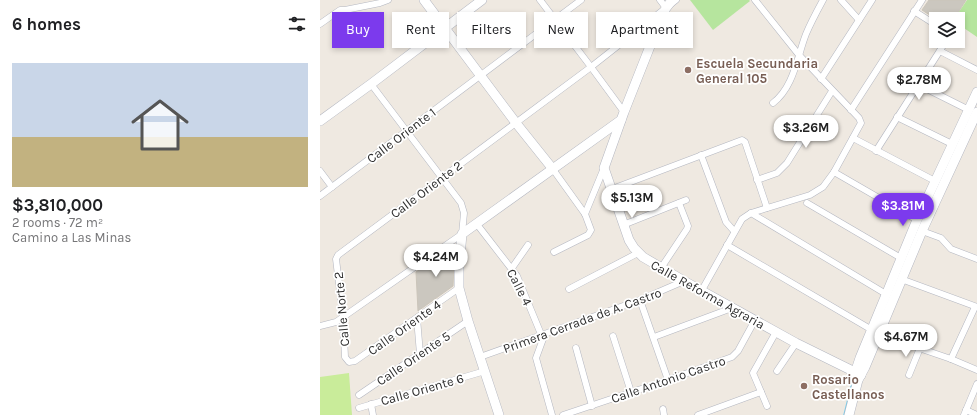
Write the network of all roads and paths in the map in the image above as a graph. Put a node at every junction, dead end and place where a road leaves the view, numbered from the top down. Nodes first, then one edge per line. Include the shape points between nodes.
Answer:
1 (388, 0) edge
2 (424, 0) edge
3 (482, 0) edge
4 (540, 0) edge
5 (581, 0) edge
6 (660, 0) edge
7 (672, 0) edge
8 (676, 0) edge
9 (755, 0) edge
10 (822, 0) edge
11 (841, 0) edge
12 (872, 0) edge
13 (922, 0) edge
14 (666, 4) edge
15 (914, 11) junction
16 (433, 12) edge
17 (549, 12) edge
18 (565, 12) edge
19 (858, 20) junction
20 (929, 21) edge
21 (320, 24) edge
22 (449, 25) edge
23 (449, 33) edge
24 (534, 36) edge
25 (419, 48) edge
26 (576, 48) edge
27 (942, 48) edge
28 (940, 51) junction
29 (799, 55) junction
30 (591, 67) junction
31 (977, 70) edge
32 (481, 75) junction
33 (821, 79) junction
34 (371, 84) junction
35 (919, 85) junction
36 (832, 91) junction
37 (977, 92) edge
38 (773, 103) dead end
39 (851, 110) junction
40 (974, 115) edge
41 (622, 116) junction
42 (897, 117) junction
43 (320, 121) edge
44 (516, 123) junction
45 (406, 131) junction
46 (853, 138) junction
47 (952, 144) junction
48 (876, 151) junction
49 (701, 155) junction
50 (552, 168) junction
51 (604, 168) junction
52 (320, 171) edge
53 (834, 172) junction
54 (442, 177) junction
55 (758, 180) junction
56 (935, 181) junction
57 (332, 187) junction
58 (612, 189) junction
59 (320, 196) edge
60 (686, 200) dead end
61 (679, 203) junction
62 (806, 203) dead end
63 (767, 208) junction
64 (751, 213) junction
65 (584, 214) junction
66 (917, 220) junction
67 (476, 223) junction
68 (623, 225) junction
69 (734, 231) junction
70 (922, 231) junction
71 (462, 234) junction
72 (528, 245) dead end
73 (727, 245) junction
74 (554, 252) dead end
75 (638, 253) junction
76 (337, 256) joint
77 (901, 258) junction
78 (977, 259) edge
79 (512, 268) junction
80 (661, 268) junction
81 (901, 279) junction
82 (684, 281) junction
83 (459, 288) junction
84 (569, 289) dead end
85 (702, 290) junction
86 (886, 294) junction
87 (640, 300) junction
88 (976, 307) edge
89 (732, 308) junction
90 (343, 316) junction
91 (417, 318) junction
92 (755, 320) junction
93 (468, 321) junction
94 (320, 326) edge
95 (776, 332) junction
96 (875, 332) junction
97 (541, 336) junction
98 (613, 336) dead end
99 (654, 337) junction
100 (796, 343) junction
101 (576, 348) dead end
102 (920, 348) junction
103 (420, 354) junction
104 (480, 357) junction
105 (951, 359) junction
106 (348, 361) joint
107 (977, 370) edge
108 (485, 371) junction
109 (777, 372) dead end
110 (909, 375) dead end
111 (858, 376) junction
112 (668, 380) junction
113 (977, 384) edge
114 (631, 392) junction
115 (761, 392) junction
116 (359, 395) dead end
117 (371, 404) junction
118 (592, 406) junction
119 (767, 406) dead end
120 (359, 408) dead end
121 (965, 413) edge
122 (373, 415) edge
123 (499, 415) edge
124 (552, 415) edge
125 (563, 415) edge
126 (698, 415) edge
127 (850, 415) edge
128 (977, 415) edge

1 - 21 street via 380,4 340,10
2 - 16 street
3 - 22 street
4 - 17 street
5 - 18 street, Calle Oriente 1
6 - 14 street
7 - 14 street
8 - 14 street, Calle Oriente 2
9 - 29 street
10 - 29 street
11 - 19 street
12 - 19 street
13 - 15 street
14 - 30 street, Calle Oriente 2
14 - 41 street
15 - 20 street
15 - 39 street
19 - 33 street
23 - 32 street
24 - 32 street, Calle Oriente 1
25 - 34 street
26 - 30 street
27 - 28 street
28 - 31 street
28 - 35 street
29 - 33 street
29 - 38 street via 787,88
30 - 41 street
30 - 44 street, Calle Oriente 2
32 - 44 street
32 - 45 street, Calle Oriente 1
33 - 36 street
34 - 43 street
34 - 45 street
35 - 40 street
35 - 42 street
36 - 39 street
36 - 55 street via 787,163 777,173
37 - 40 street
39 - 46 street via 861,121
40 - 47 street
40 - 70 street
41 - 50 street
41 - 51 street
42 - 47 street
42 - 48 street
44 - 50 street
44 - 54 street, Calle Oriente 2
45 - 54 street
45 - 57 street, Calle Oriente 1
46 - 48 street
46 - 53 street
47 - 56 street
48 - 56 street
49 - 55 street via 742,140 745,142
49 - 58 street
49 - 69 street via 726,222
50 - 65 street
50 - 67 street
51 - 58 street, Calle Reforma Agraria
51 - 65 street
52 - 57 street
53 - 63 street via 827,183 816,192
53 - 66 street
54 - 71 street via 463,206
54 - 76 street, Calle Oriente 2
55 - 63 street
56 - 66 street
57 - 59 street, Calle Oriente 1
58 - 68 street, Calle Reforma Agraria
60 - 61 street
61 - 68 street
61 - 80 street via 688,226
62 - 77 street
63 - 64 street
64 - 69 street via 742,218
64 - 86 street
65 - 74 street via 591,228 590,233
66 - 77 street
67 - 71 street
67 - 79 street, Calle 4
68 - 75 street, Calle Reforma Agraria
69 - 73 street
70 - 78 street via 941,238 951,249
70 - 81 street
71 - 83 street
71 - 90 street
72 - 79 street
73 - 85 street
73 - 96 street
75 - 80 street, Calle Reforma Agraria
75 - 84 street
76 - 90 street, Calle Norte 2
77 - 86 street
79 - 97 street, Calle 4
80 - 82 street, Calle Reforma Agraria
81 - 88 street
81 - 96 street
82 - 85 street, Calle Reforma Agraria
82 - 87 street, Primera Cerrada de A. Castro
83 - 91 street, Calle Oriente 4
83 - 93 street
85 - 89 street, Calle Reforma Agraria
86 - 96 street
87 - 97 street, Primera Cerrada de A. Castro
87 - 99 street
88 - 105 street
89 - 92 street, Calle Reforma Agraria
89 - 99 street
90 - 94 street via 336,322
90 - 106 street, Calle Norte 2 via 345,357
91 - 103 street
91 - 106 street, Calle Oriente 4 via 355,362
92 - 95 street, Calle Reforma Agraria
92 - 112 street, Calle Antonio Castro via 735,355
93 - 103 street, Calle Oriente 5
93 - 104 street
95 - 100 street, Calle Reforma Agraria
95 - 115 street via 754,373
96 - 102 street
96 - 111 street
97 - 104 street, Primera Cerrada de A. Castro
97 - 124 street via 543,342 536,358
98 - 114 street
99 - 112 street
100 - 109 street
100 - 111 street, Calle Reforma Agraria
101 - 118 street
102 - 105 street
102 - 110 street
103 - 116 street, Calle Oriente 5
104 - 108 street
105 - 107 street
108 - 117 street, Calle Oriente 6
108 - 123 street
111 - 127 street
112 - 114 street, Calle Antonio Castro
113 - 121 street
114 - 118 street, Calle Antonio Castro
115 - 119 street
115 - 126 street
117 - 120 street, Calle Oriente 6
117 - 122 street
118 - 125 street, Calle Antonio Castro
121 - 128 street

